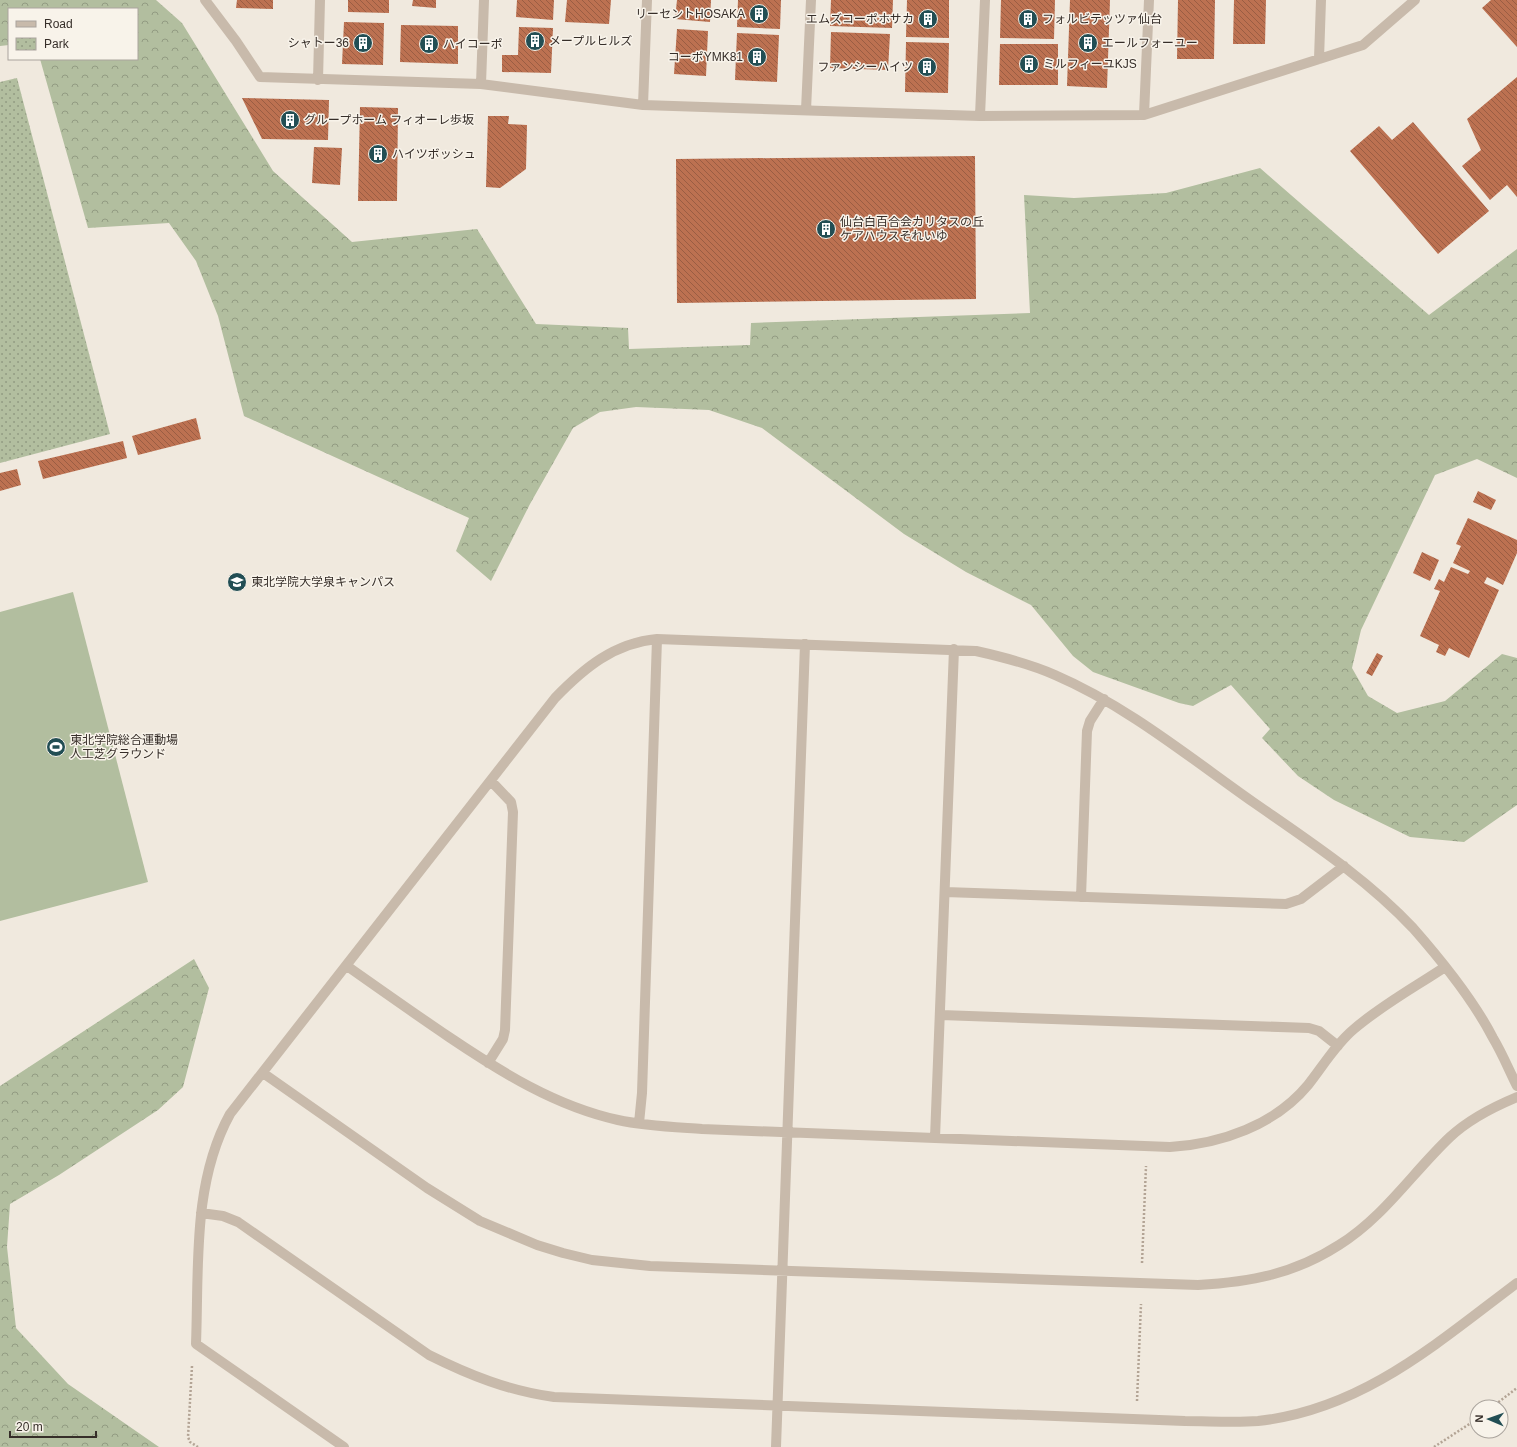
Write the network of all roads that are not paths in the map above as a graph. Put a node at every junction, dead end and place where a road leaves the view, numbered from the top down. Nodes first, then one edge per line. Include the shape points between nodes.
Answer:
1 (205, 0) edge
2 (320, 0) edge
3 (484, 0) edge
4 (647, 0) edge
5 (811, 0) edge
6 (984, 0) edge
7 (1149, 0) edge
8 (1321, 0) edge
9 (1415, 0) edge
10 (1319, 59) junction
11 (318, 80) junction
12 (481, 84) junction
13 (642, 105) junction
14 (806, 110) junction
15 (1144, 115) junction
16 (980, 116) junction
17 (657, 639) junction
18 (805, 644) junction
19 (954, 649) junction
20 (1104, 699) junction
21 (491, 781) junction
22 (1344, 866) junction
23 (945, 892) junction
24 (1081, 897) junction
25 (347, 966) junction
26 (1444, 967) junction
27 (941, 1015) junction
28 (1338, 1046) junction
29 (488, 1063) junction
30 (263, 1073) junction
31 (1517, 1086) edge
32 (1517, 1097) edge
33 (639, 1123) junction
34 (787, 1133) junction
35 (935, 1138) junction
36 (201, 1213) junction
37 (782, 1270) junction
38 (1517, 1283) edge
39 (778, 1406) junction
40 (344, 1447) edge
41 (776, 1447) edge

1 - 11 street via 260,77
2 - 11 street
3 - 12 street
4 - 13 street
5 - 14 street
6 - 16 street
7 - 15 street
8 - 10 street
9 - 10 street via 1363,45
10 - 15 street
11 - 12 street
12 - 13 street
13 - 14 street
14 - 16 street
15 - 16 street
17 - 18 street
17 - 21 street via 628,644 589,665 555,698
17 - 33 street via 643,1077
18 - 19 street
18 - 34 street
19 - 20 street via 976,651 1026,664 1054,674
19 - 23 street
20 - 22 street
20 - 24 street via 1090,721 1087,731
21 - 25 street
21 - 29 street via 511,802 513,812 505,1030
22 - 24 street via 1300,899 1286,904
22 - 26 street via 1385,900 1414,929
23 - 24 street
23 - 27 street
25 - 29 street
25 - 30 street
26 - 28 street via 1354,1029
26 - 31 street via 1493,1036
27 - 28 street via 1309,1028 1319,1031
27 - 35 street
28 - 35 street via 1288,1104 1271,1117 1229,1137 1189,1146
29 - 33 street via 515,1080 556,1099 606,1116
30 - 36 street via 230,1114 222,1129 204,1188
30 - 37 street via 447,1200 480,1220 537,1245 592,1260 619,1264
32 - 37 street via 1471,1121 1451,1136 1361,1228 1340,1245 1290,1270 1247,1281 1198,1284 1142,1283
33 - 34 street via 702,1130
34 - 35 street
34 - 37 street
36 - 39 street via 223,1216 238,1222 429,1355 499,1385 528,1394 554,1397
36 - 40 street via 196,1344
37 - 39 street
38 - 39 street via 1403,1368 1377,1383 1344,1399 1258,1421
39 - 41 street

